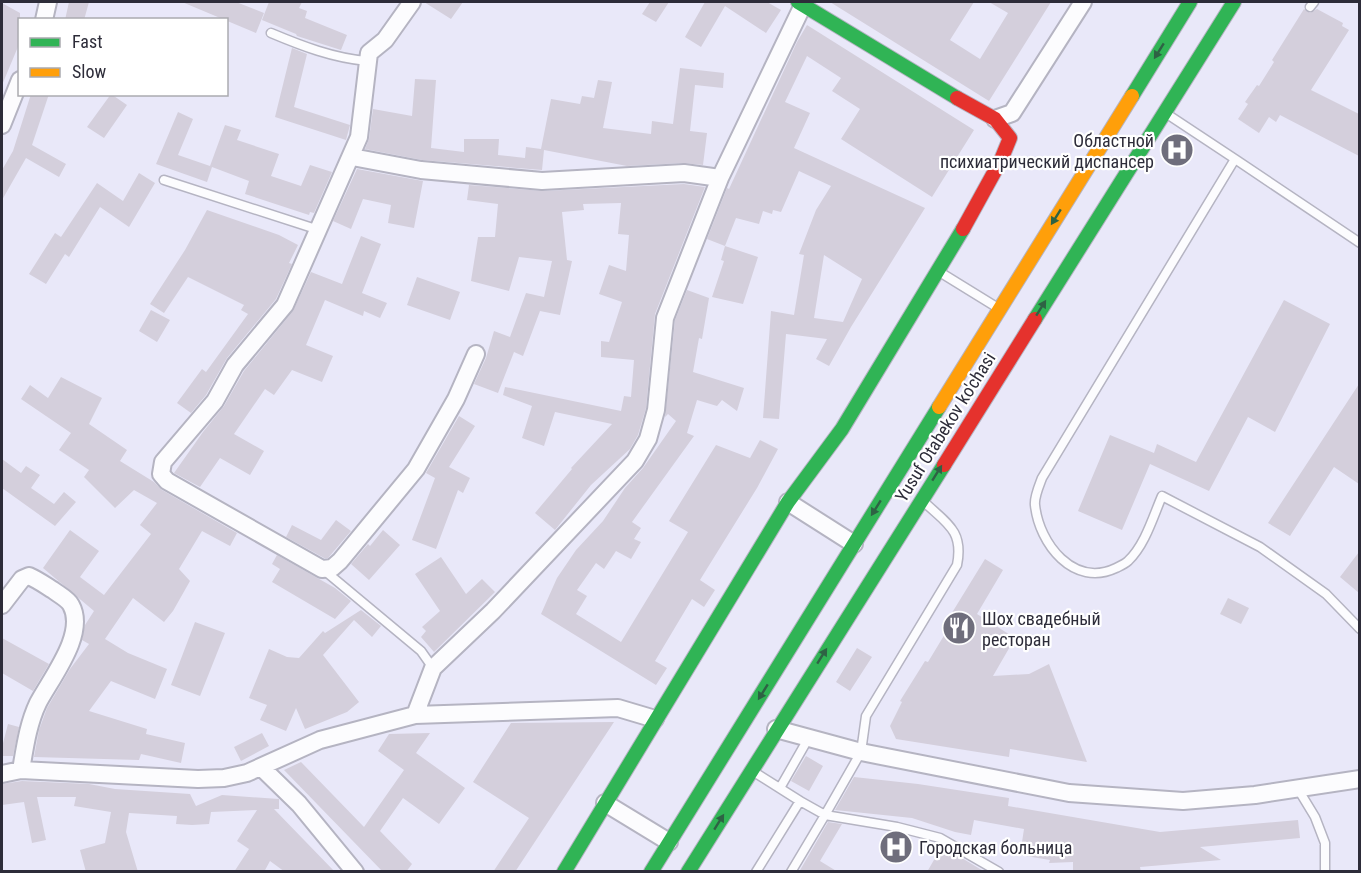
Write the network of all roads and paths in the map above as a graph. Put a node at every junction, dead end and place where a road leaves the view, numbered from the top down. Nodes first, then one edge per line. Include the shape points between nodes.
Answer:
1 (48, 2) edge
2 (412, 2) edge
3 (1083, 2) edge
4 (1190, 2) edge
5 (1234, 2) edge
6 (800, 3) edge
7 (44, 18) edge
8 (271, 33) dead end
9 (367, 61) junction
10 (18, 85) edge
11 (1164, 112) junction
12 (995, 119) junction
13 (2, 125) edge
14 (352, 157) junction
15 (1235, 159) junction
16 (720, 178) junction
17 (164, 180) dead end
18 (319, 231) junction
19 (1359, 243) edge
20 (937, 271) junction
21 (1000, 309) junction
22 (476, 354) dead end
23 (921, 499) junction
24 (788, 502) junction
25 (854, 544) junction
26 (322, 569) junction
27 (2, 605) edge
28 (1359, 629) edge
29 (432, 668) junction
30 (415, 715) junction
31 (655, 719) junction
32 (776, 729) junction
33 (808, 739) junction
34 (861, 752) junction
35 (261, 767) junction
36 (21, 770) junction
37 (751, 770) junction
38 (2, 774) edge
39 (1359, 779) edge
40 (780, 788) junction
41 (1298, 789) junction
42 (800, 801) junction
43 (605, 803) junction
44 (825, 815) junction
45 (669, 843) junction
46 (355, 872) edge
47 (564, 872) edge
48 (651, 872) edge
49 (688, 872) edge
50 (756, 872) edge
51 (790, 872) edge
52 (999, 872) edge
53 (1325, 872) edge

1 - 7 street
2 - 9 street via 385,40 369,53
3 - 12 street via 1012,113
4 -> 21 main road, Yusuf Otabekov ko'chasi
5 - 11 main road, Yusuf Otabekov ko'chasi
6 - 12 main road
6 - 16 street
8 - 9 lane via 344,59
9 - 14 street via 359,137
10 - 13 street
11 - 15 lane
23 -> 11 main road, Yusuf Otabekov ko'chasi
12 - 20 main road via 1010,138
14 - 16 street via 421,170 542,181 684,173
14 - 18 street
15 - 19 lane
15 - 28 lane via 1042,478 1035,502 1039,522 1048,544 1063,561 1082,572 1104,573 1127,562 1140,545 1162,496 1260,547 1326,594
16 - 29 street via 665,318 656,410 648,439 634,461 493,611
17 - 18 lane
18 - 26 street via 285,305 163,462 161,474
20 - 21 lane
20 - 24 main road via 842,429
21 -> 25 main road, Yusuf Otabekov ko'chasi
22 - 26 street via 456,399 416,469 340,561 332,568
32 -> 23 main road, Yusuf Otabekov ko'chasi
23 - 34 lane via 955,532 960,548 957,565 866,716
24 - 25 street
24 - 31 main road
25 -> 45 main road, Yusuf Otabekov ko'chasi
26 - 29 lane via 421,651
27 - 36 street via 22,579 29,576 70,603 75,617 64,659 37,704 26,736
29 - 30 street
30 - 31 street via 618,708
30 - 35 street via 320,740
31 - 43 main road
32 - 33 street
32 - 37 main road, Yusuf Otabekov ko'chasi
33 - 34 street
33 - 40 lane
34 - 41 street via 1069,793 1183,801
34 - 44 lane
35 - 36 street via 224,778 198,779
35 - 46 street via 299,804
36 - 38 street
37 - 40 lane
49 -> 37 main road, Yusuf Otabekov ko'chasi
39 - 41 street
40 - 42 lane
41 - 53 lane via 1325,843
42 - 44 lane
42 - 50 lane
43 - 45 street
43 - 47 main road
44 - 51 lane
44 - 52 lane via 940,838
45 - 48 main road, Yusuf Otabekov ko'chasi

